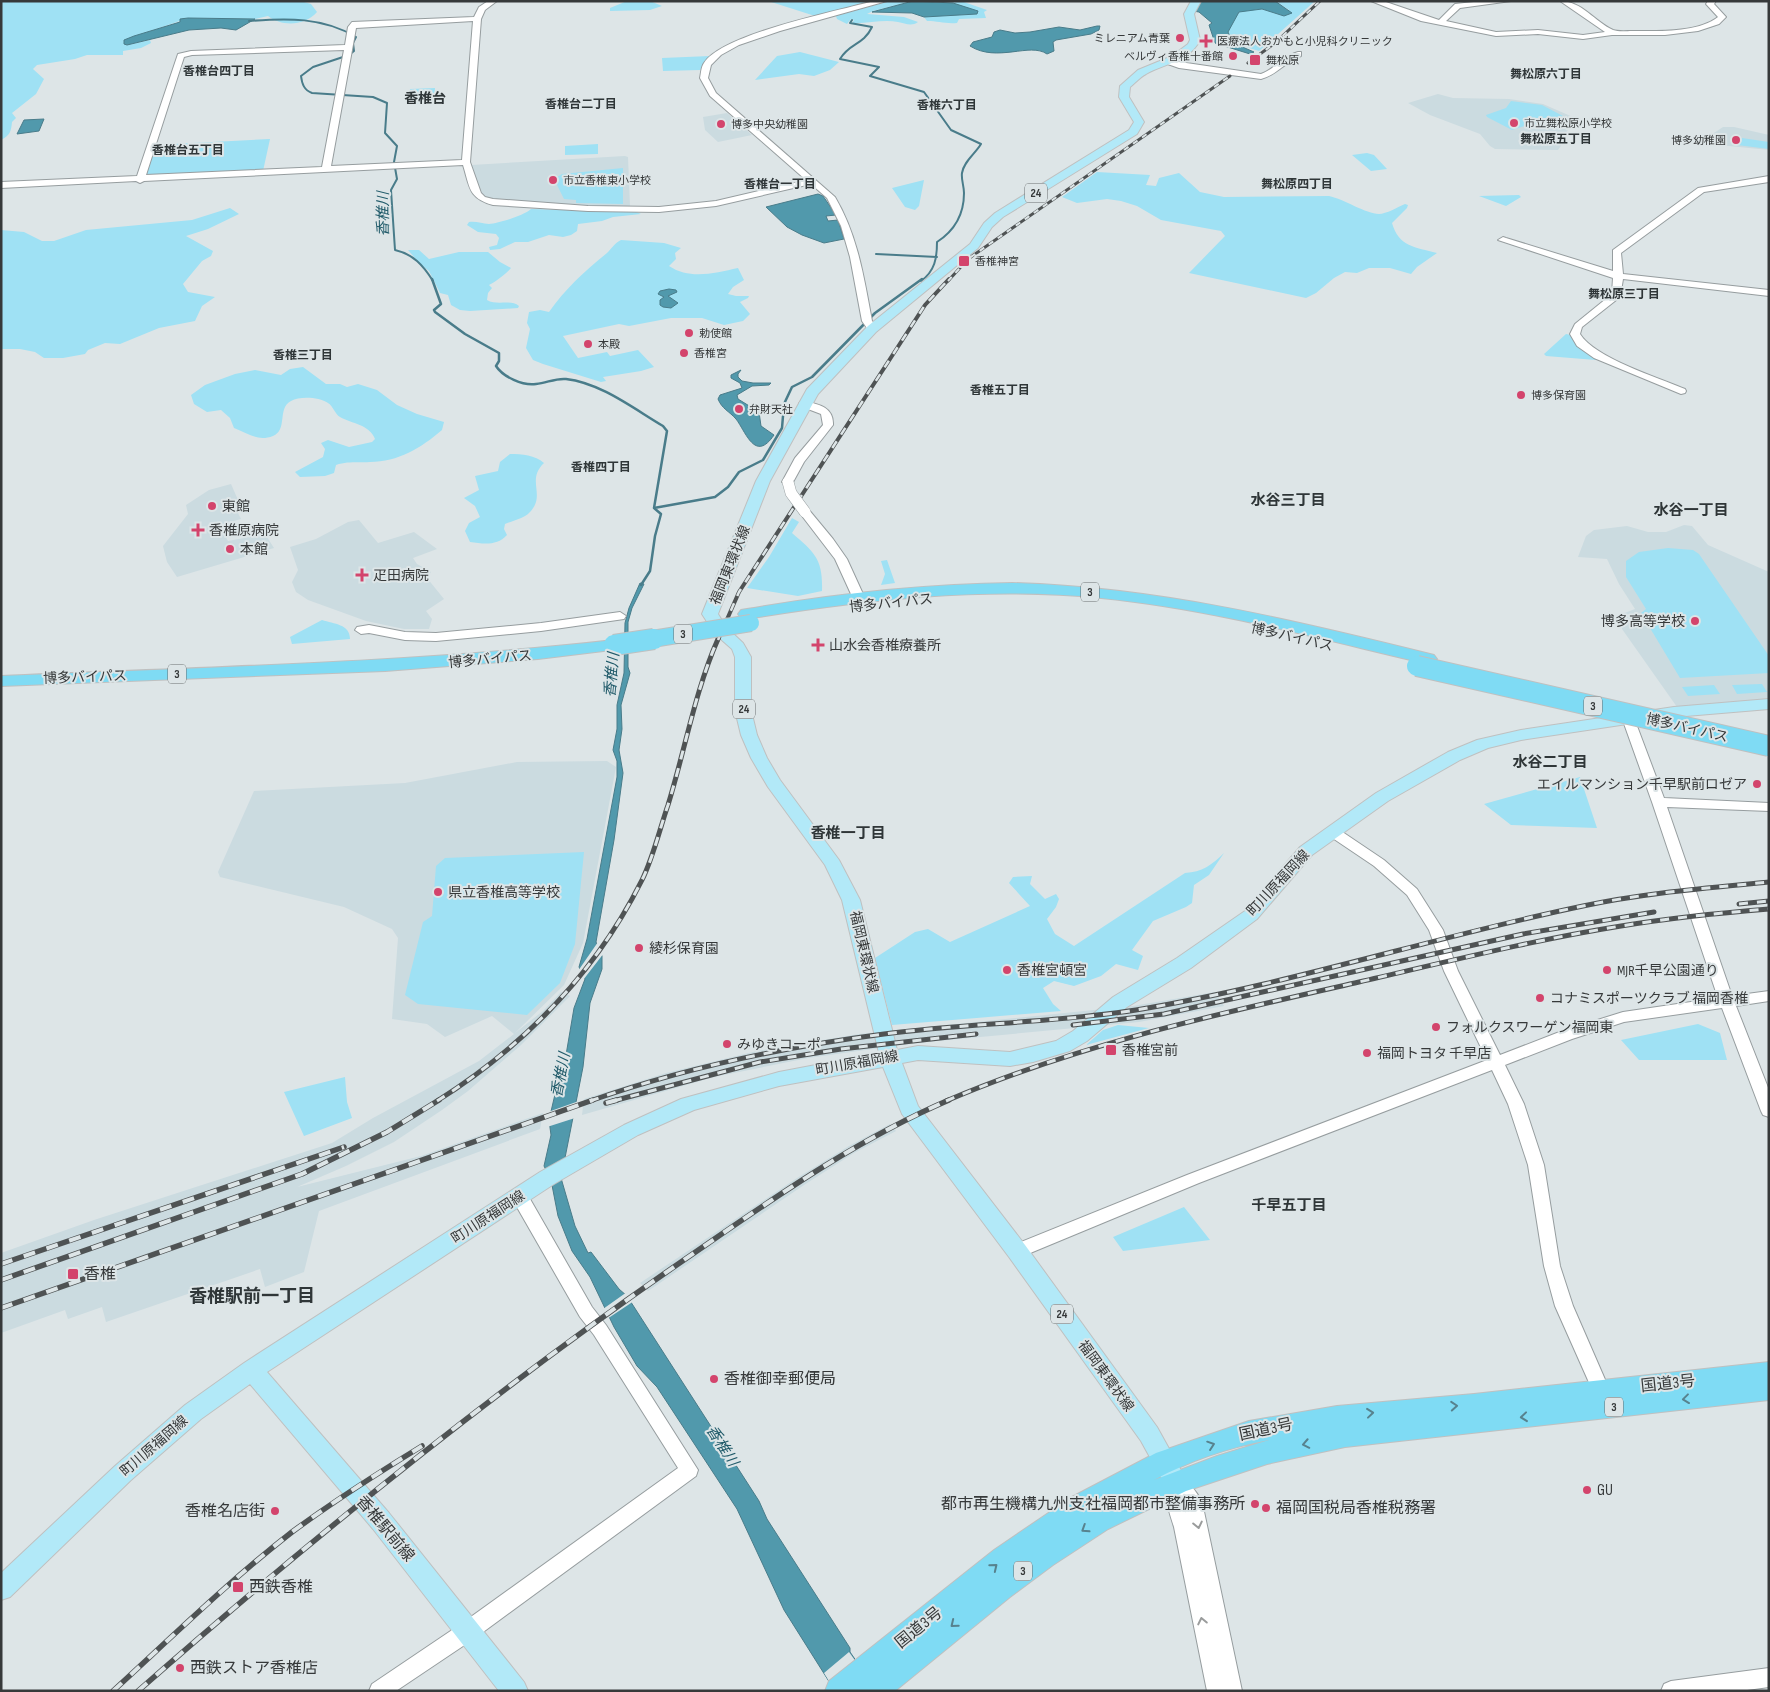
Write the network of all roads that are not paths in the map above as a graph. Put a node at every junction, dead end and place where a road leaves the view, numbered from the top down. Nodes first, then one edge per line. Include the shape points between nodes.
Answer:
1 (493, 1) edge
2 (883, 1) edge
3 (1196, 1) edge
4 (1375, 1) edge
5 (1508, 1) edge
6 (1564, 1) edge
7 (1712, 1) edge
8 (477, 19) junction
9 (1441, 22) junction
10 (1612, 33) junction
11 (348, 46) junction
12 (1298, 54) dead end
13 (1166, 62) junction
14 (466, 162) junction
15 (326, 169) junction
16 (140, 179) junction
17 (1769, 179) edge
18 (814, 181) junction
19 (1, 185) edge
20 (1503, 240) dead end
21 (1618, 276) junction
22 (1769, 293) edge
23 (872, 329) junction
24 (1681, 391) dead end
25 (804, 404) junction
26 (860, 600) junction
27 (620, 616) dead end
28 (361, 630) dead end
29 (613, 641) junction
30 (1422, 662) junction
31 (1, 672) edge
32 (1, 681) edge
33 (1769, 704) edge
34 (1628, 718) junction
35 (1769, 736) edge
36 (1769, 746) edge
37 (1659, 802) junction
38 (1769, 807) edge
39 (1333, 832) junction
40 (1769, 996) edge
41 (1726, 1001) junction
42 (890, 1057) junction
43 (1495, 1063) junction
44 (1769, 1111) edge
45 (520, 1197) junction
46 (1017, 1251) junction
47 (252, 1370) junction
48 (1769, 1373) edge
49 (1769, 1389) edge
50 (1600, 1391) junction
51 (1170, 1472) junction
52 (1, 1589) edge
53 (468, 1631) junction
54 (1769, 1676) edge
55 (878, 1678) edge
56 (379, 1691) edge
57 (515, 1691) edge
58 (839, 1691) edge
59 (1217, 1691) edge
60 (1232, 1691) edge
61 (1671, 1691) edge

1 - 8 street via 482,9
2 - 18 street via 744,39 716,55 707,66 704,76 709,90
3 - 13 main road, 福岡東環状線 / 24 via 1189,14 1195,40 1184,53
4 - 9 street
5 - 9 street via 1458,6
6 - 10 street
7 - 10 street via 1710,4 1722,17 1695,29 1665,34
8 - 11 street via 355,24
8 - 14 street
9 - 10 street via 1496,34 1538,32 1583,36
11 - 15 street
11 - 16 street via 181,56
12 - 13 street via 1260,76 1188,68
13 - 23 main road, 福岡東環状線 / 24 via 1142,72 1125,86 1124,97 1139,122 1133,132 999,215 974,246
14 - 15 street
14 - 18 street via 477,194 487,201 586,208 685,208
15 - 16 street
16 - 19 street
17 - 21 street via 1701,190 1616,252
18 - 23 street via 831,197 842,214
20 - 21 street
21 - 22 street
21 - 24 street via 1617,295 1578,326 1575,334 1581,344 1598,356
23 - 25 main road, 福岡東環状線 / 24
25 - 26 street, bridge via 822,409 829,419 828,425 790,473 791,493 829,541
25 - 42 main road, 福岡東環状線 / 24 via 763,481 710,614 715,624 742,652 742,700 746,725 755,749 772,779 826,850 845,881
26 - 29 highway, 博多バイパス / 3, bridge
26 - 30 highway, 博多バイパス / 3 via 981,596 1102,601
27 - 28 street via 436,637
29 - 31 highway, 博多バイパス / 3 via 458,653
29 - 32 highway, 博多バイパス / 3 via 538,655 457,662
30 - 35 highway, 博多バイパス / 3
30 - 36 highway, 博多バイパス / 3, bridge
33 - 34 main road, 町川原福岡線
34 - 37 street
34 - 39 main road, 町川原福岡線 via 1483,744 1454,756 1382,797
37 - 38 street
37 - 41 street
39 - 42 main road, 町川原福岡線 via 1306,851 1251,915 1184,963 1120,1002 1072,1042 1010,1059 918,1052
39 - 43 street via 1379,863 1412,892 1436,930 1451,971
40 - 41 street
41 - 43 street via 1623,1018 1566,1035
41 - 44 street
42 - 45 main road, 町川原福岡線 via 779,1079 688,1104 631,1130
42 - 46 main road, 福岡東環状線 / 24 via 909,1109
43 - 46 street via 1193,1179
43 - 50 street via 1516,1104 1530,1143 1540,1184 1552,1266 1564,1306
45 - 47 main road, 町川原福岡線
45 - 53 street via 586,1312 689,1470
46 - 51 main road, 福岡東環状線 / 24 via 1149,1434
47 - 52 main road, 町川原福岡線 via 166,1435
47 - 53 main road, 香椎駅前線
48 - 50 highway, 国道3号 / 3
49 -> 51 highway, 国道3号 / 3 via 1345,1436
51 -> 50 highway, 国道3号 / 3 via 1249,1432 1337,1417
51 - 55 highway, 国道3号 / 3 via 1043,1556
59 -> 51 street
51 -> 60 street via 1193,1502
53 - 56 street
53 - 57 main road, 香椎駅前線
54 - 61 street
55 - 58 highway, 国道3号 / 3

